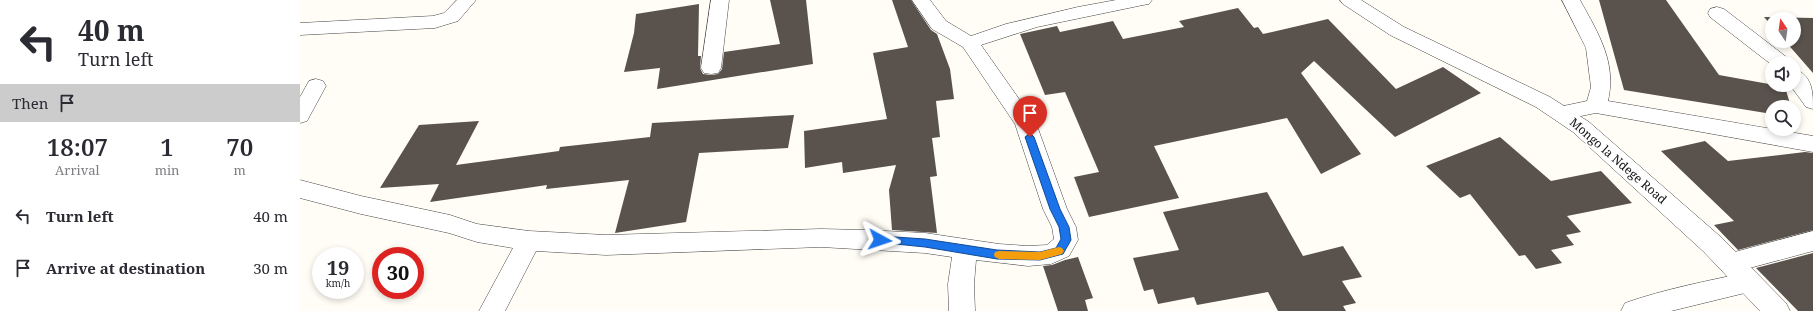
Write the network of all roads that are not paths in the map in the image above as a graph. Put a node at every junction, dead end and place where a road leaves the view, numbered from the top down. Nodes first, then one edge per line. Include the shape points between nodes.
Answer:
1 (466, 0) edge
2 (720, 0) edge
3 (921, 0) edge
4 (1144, 0) edge
5 (1349, 0) edge
6 (1572, 0) edge
7 (1717, 13) dead end
8 (300, 29) edge
9 (970, 43) junction
10 (1773, 56) edge
11 (711, 68) dead end
12 (316, 86) dead end
13 (1801, 86) edge
14 (1813, 102) edge
15 (1596, 106) junction
16 (1561, 113) junction
17 (300, 116) edge
18 (1813, 144) edge
19 (300, 189) edge
20 (529, 240) junction
21 (1813, 241) edge
22 (965, 249) junction
23 (1731, 263) junction
24 (1749, 282) junction
25 (492, 311) edge
26 (962, 311) edge
27 (1634, 311) edge
28 (1777, 311) edge

1 - 8 street via 451,17 435,22
2 - 11 street
3 - 9 street via 939,25
4 - 9 street via 1044,20
5 - 16 street, Mongo la Ndege Road via 1397,31
6 - 15 street via 1596,48 1602,87
7 - 10 street
9 - 22 street via 1025,123 1052,203 1064,227 1066,240 1059,251 1040,256 997,254
12 - 17 street
13 - 14 street
15 - 16 street
15 - 18 street
16 - 23 street, Mongo la Ndege Road via 1581,127
19 - 20 street via 450,224 477,233
20 - 22 street via 606,245 858,238
20 - 25 street
21 - 23 street
22 - 26 street via 961,284
23 - 24 street, Mongo la Ndege Road
24 - 27 street
24 - 28 street, Mongo la Ndege Road

